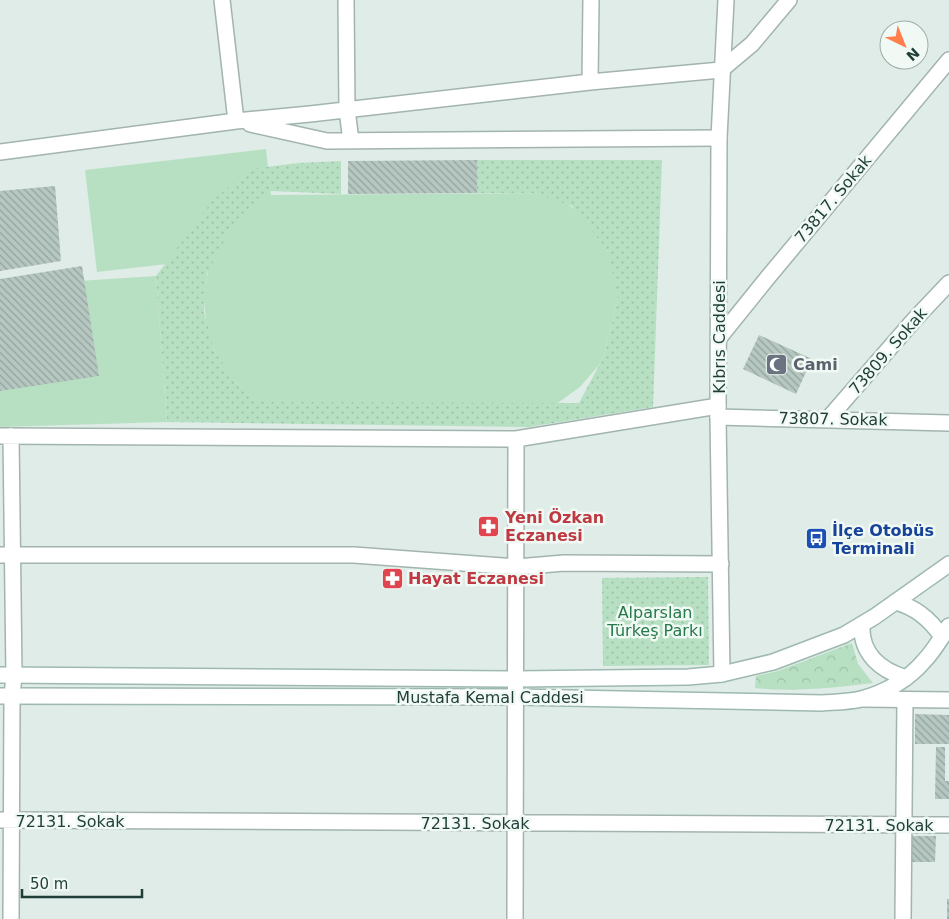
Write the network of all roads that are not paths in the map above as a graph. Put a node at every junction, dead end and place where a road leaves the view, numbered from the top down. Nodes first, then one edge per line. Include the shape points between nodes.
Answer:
1 (222, 0) edge
2 (346, 0) edge
3 (591, 0) edge
4 (726, 0) edge
5 (789, 0) edge
6 (949, 60) edge
7 (721, 70) junction
8 (590, 82) junction
9 (347, 110) junction
10 (236, 121) junction
11 (718, 138) junction
12 (351, 141) junction
13 (0, 152) edge
14 (949, 283) edge
15 (719, 338) junction
16 (718, 411) junction
17 (828, 419) junction
18 (949, 423) edge
19 (6, 436) edge
20 (516, 439) junction
21 (6, 555) edge
22 (721, 564) junction
23 (949, 564) edge
24 (517, 567) junction
25 (895, 602) junction
26 (862, 624) junction
27 (947, 635) edge
28 (722, 674) junction
29 (7, 676) edge
30 (906, 678) junction
31 (516, 679) junction
32 (6, 696) edge
33 (516, 696) junction
34 (862, 699) junction
35 (905, 700) junction
36 (949, 700) edge
37 (6, 820) edge
38 (516, 823) junction
39 (904, 825) junction
40 (949, 825) edge
41 (11, 919) edge
42 (515, 919) edge
43 (903, 919) edge

1 - 10 street
2 - 9 street
3 - 8 street
4 - 7 street, Kıbrıs Caddesi
5 - 7 street via 752,44
6 - 15 street, 73817. Sokak
7 - 8 street
7 - 11 street, Kıbrıs Caddesi
8 - 9 street
9 - 10 street
9 - 12 street
10 - 12 street via 327,141
10 - 13 street
11 - 12 street
11 - 15 street, Kıbrıs Caddesi
14 - 17 street, 73809. Sokak
15 - 16 street, Kıbrıs Caddesi
16 - 17 street, 73807. Sokak
16 - 20 street, 73807. Sokak
16 - 22 street, Kıbrıs Caddesi
17 - 18 street, 73807. Sokak
19 - 20 street, 73807. Sokak
19 - 21 street
20 - 24 street
21 - 24 street via 354,555
21 - 29 street
22 - 24 street via 564,563
22 - 28 street, Kıbrıs Caddesi
23 - 25 street, Mustafa Kemal Caddesi
24 - 31 street
25 - 26 street, Mustafa Kemal Caddesi
25 - 27 street via 912,607
26 - 28 street, Mustafa Kemal Caddesi via 811,649
26 - 30 street via 861,634 871,657 887,672
27 - 30 street, Mustafa Kemal Caddesi
28 - 31 street, Mustafa Kemal Caddesi via 688,678
29 - 31 street, Mustafa Kemal Caddesi
29 - 32 street
30 - 34 street, Mustafa Kemal Caddesi
31 - 33 street
32 - 33 street, Mustafa Kemal Caddesi
32 - 37 street
33 - 34 street, Mustafa Kemal Caddesi via 822,703
33 - 38 street
34 - 35 street
35 - 36 street
35 - 39 street
37 - 38 street, 72131. Sokak
37 - 41 street
38 - 39 street, 72131. Sokak
38 - 42 street
39 - 40 street, 72131. Sokak
39 - 43 street

